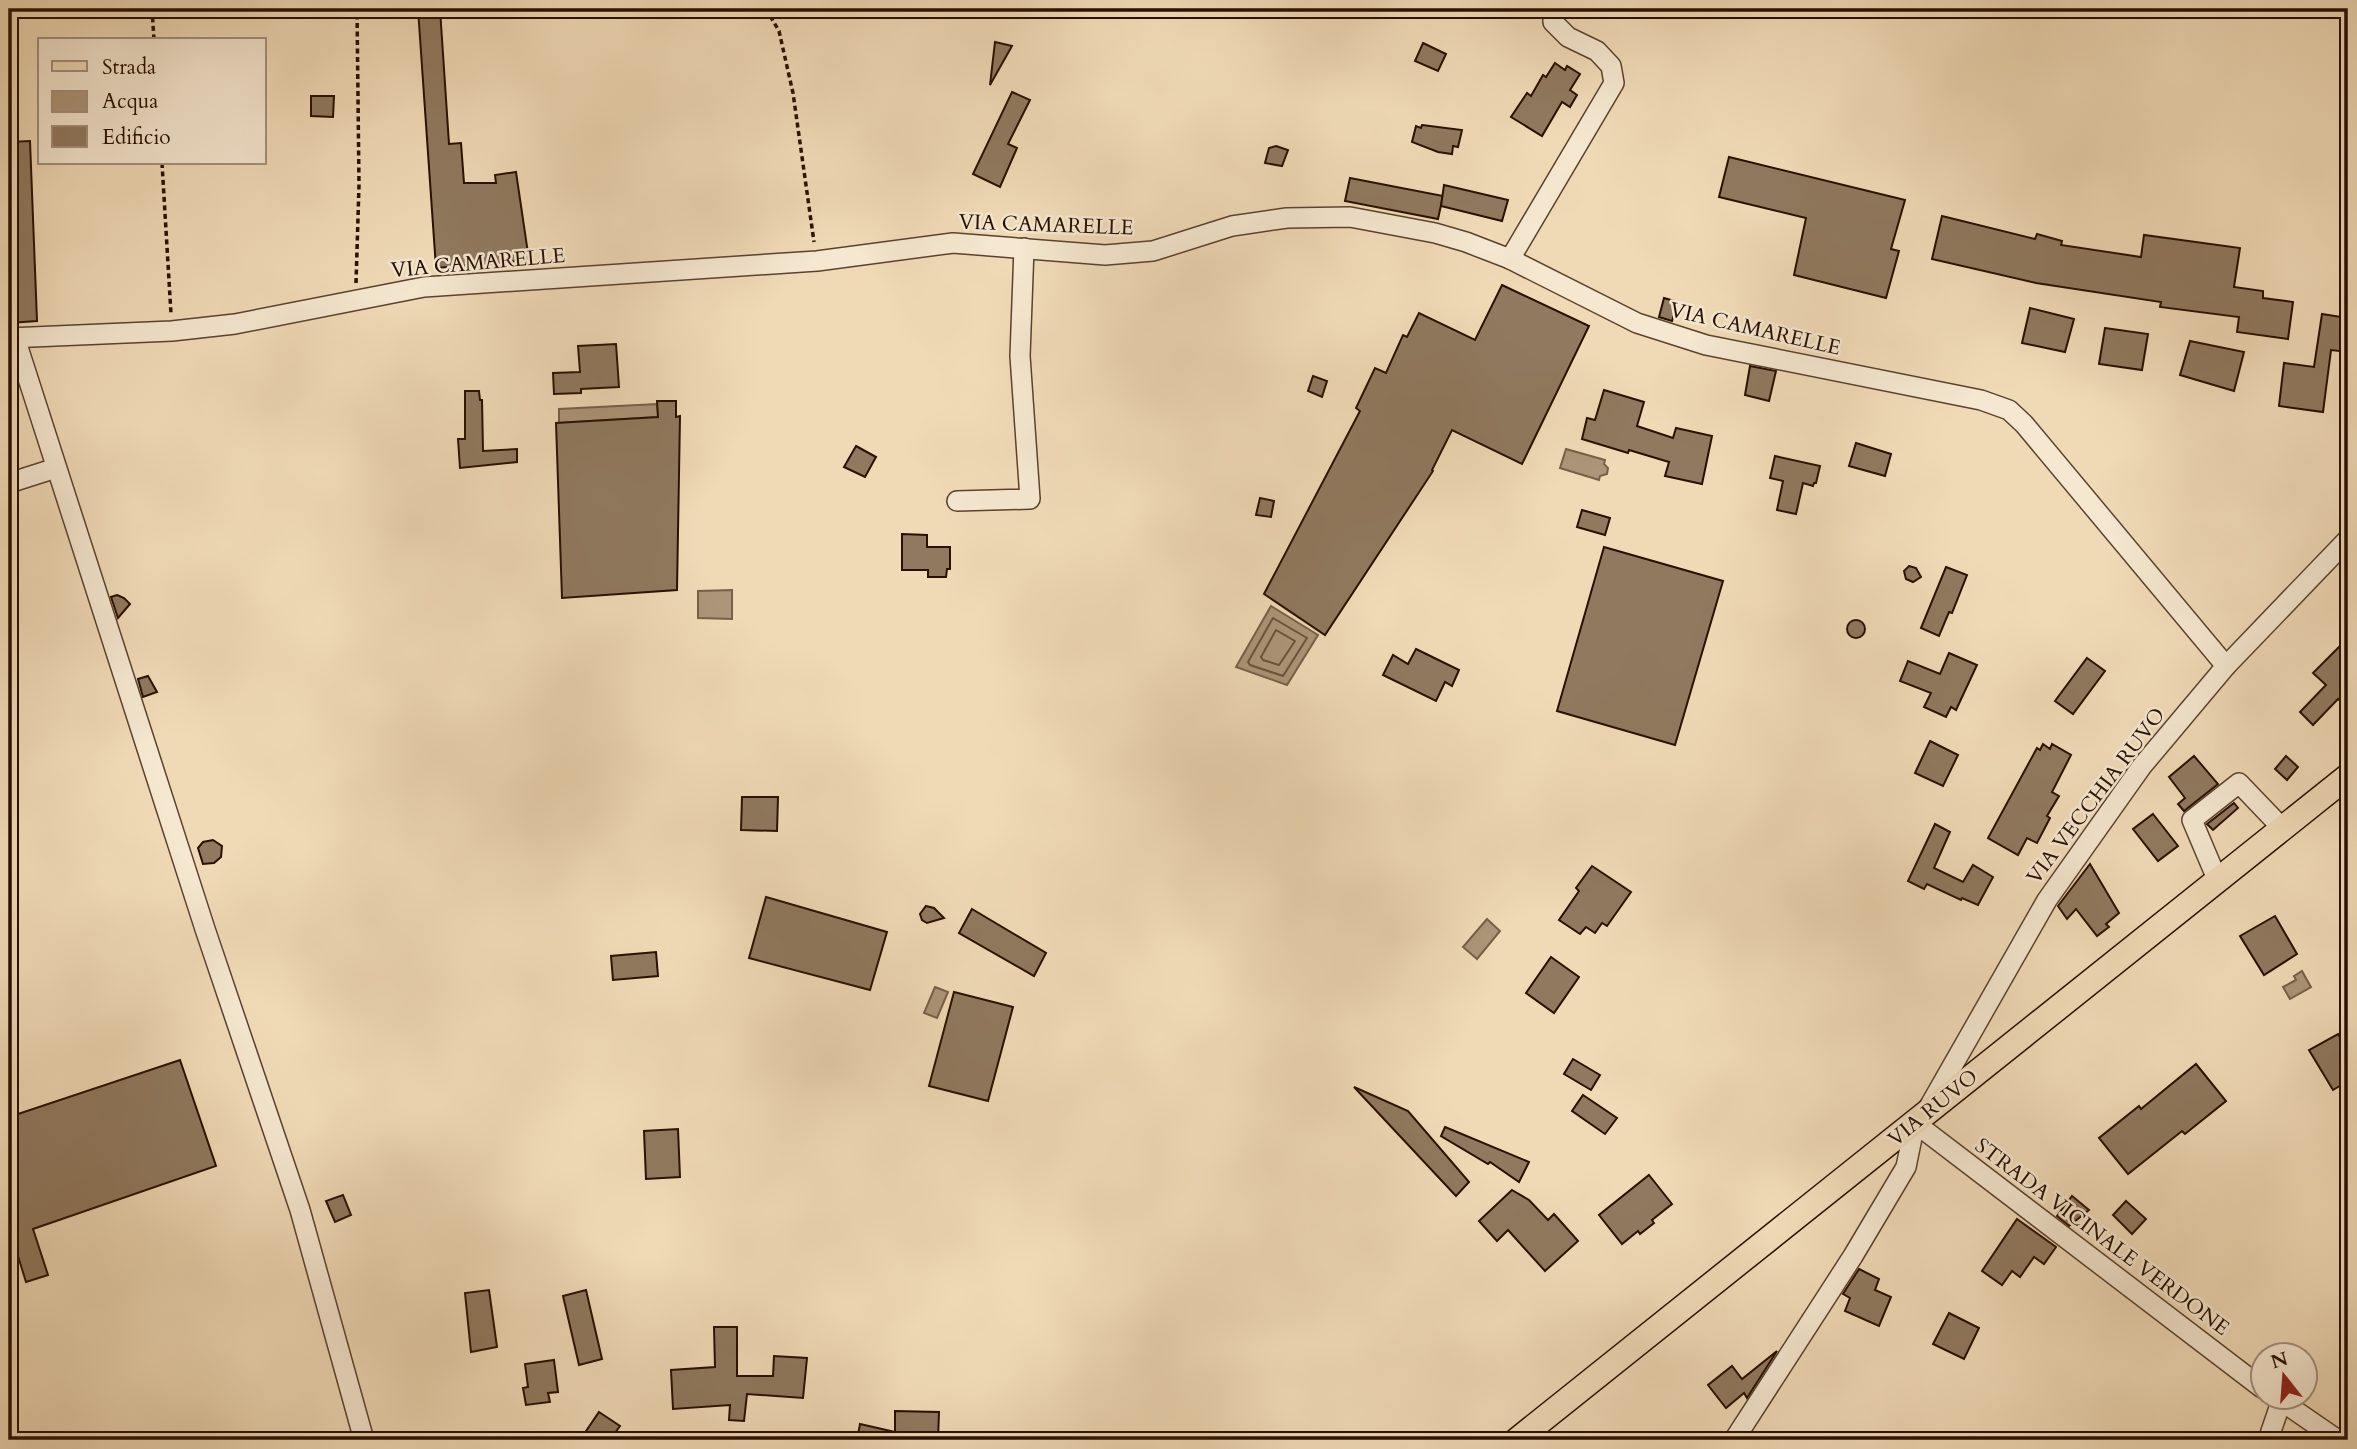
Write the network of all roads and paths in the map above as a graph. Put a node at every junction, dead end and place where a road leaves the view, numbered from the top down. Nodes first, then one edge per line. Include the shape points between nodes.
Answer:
1 (152, 9) edge
2 (358, 9) edge
3 (766, 9) edge
4 (1553, 9) edge
5 (154, 38) edge
6 (162, 164) edge
7 (1024, 248) junction
8 (1510, 259) junction
9 (817, 261) junction
10 (356, 300) junction
11 (172, 331) junction
12 (12, 338) edge
13 (56, 468) junction
14 (9, 483) edge
15 (957, 501) dead end
16 (2348, 539) edge
17 (2226, 666) junction
18 (2348, 776) edge
19 (2283, 828) junction
20 (2217, 879) junction
21 (1920, 1118) junction
22 (2248, 1376) edge
23 (2275, 1410) edge
24 (2293, 1410) edge
25 (364, 1440) edge
26 (1517, 1440) edge
27 (1734, 1440) edge
28 (2268, 1440) edge
29 (2338, 1440) edge

1 - 5 path
2 - 10 path
3 - 9 path via 779,32 793,93
4 - 8 street via 1553,22 1568,37 1598,51 1611,66 1614,83
6 - 11 path
7 - 8 street, VIA CAMARELLE via 1105,255 1153,251 1232,226 1287,218 1350,217 1435,233
7 - 9 street, VIA CAMARELLE via 953,243
7 - 15 street via 1020,356 1030,499
8 - 17 street, VIA CAMARELLE via 1637,323 1706,345 1981,400 2009,410
9 - 10 street, VIA CAMARELLE via 424,287
10 - 11 street, VIA CAMARELLE via 235,324
11 - 12 street, VIA CAMARELLE
12 - 13 street
13 - 14 street
13 - 25 street via 300,1210
16 - 17 street, VIA VECCHIA RUVO
17 - 21 street, VIA VECCHIA RUVO via 2142,766 2047,900
18 - 19 main road, VIA RUVO
19 - 20 main road, VIA RUVO
19 - 20 street via 2239,783 2192,821
20 - 21 main road, VIA RUVO
21 - 22 street, STRADA VICINALE VERDONE
21 - 26 main road, VIA RUVO
21 - 27 street, VIA VECCHIA RUVO via 1906,1167
23 - 28 street
24 - 29 street

